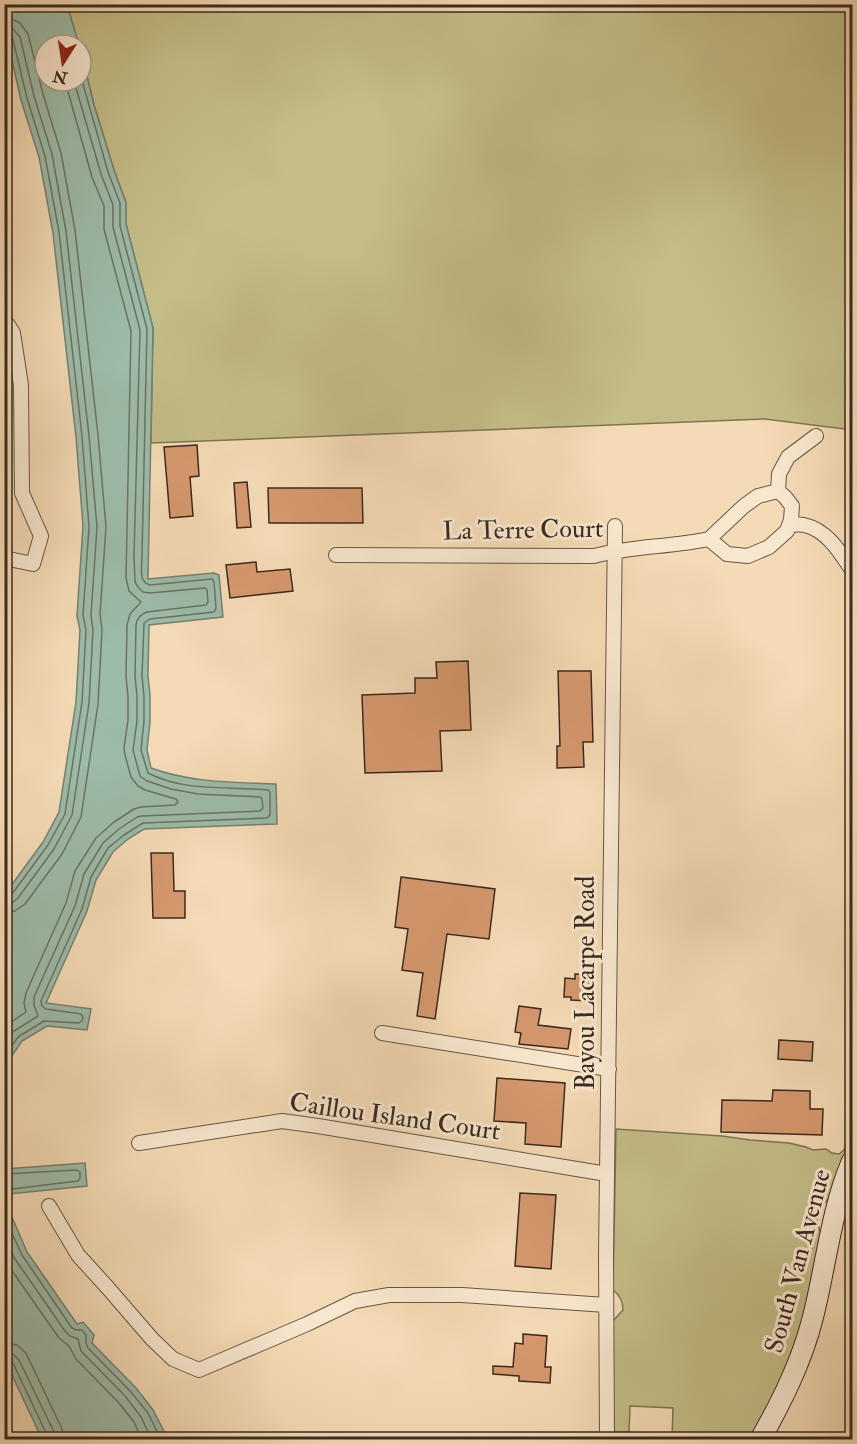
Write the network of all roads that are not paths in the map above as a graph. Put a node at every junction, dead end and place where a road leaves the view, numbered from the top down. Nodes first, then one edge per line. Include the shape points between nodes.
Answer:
1 (4, 324) edge
2 (816, 436) dead end
3 (778, 491) junction
4 (789, 525) junction
5 (615, 526) dead end
6 (709, 539) junction
7 (613, 551) junction
8 (336, 555) dead end
9 (4, 558) edge
10 (852, 570) edge
11 (382, 1033) dead end
12 (609, 1069) junction
13 (140, 1143) dead end
14 (852, 1161) edge
15 (607, 1174) junction
16 (49, 1206) dead end
17 (606, 1305) junction
18 (607, 1440) edge
19 (760, 1440) edge

1 - 9 street via 13,333 21,385 22,493 41,536 33,564
2 - 3 street via 788,457 779,474
3 - 4 street via 792,507
3 - 6 street via 758,496
4 - 6 street via 769,547 748,556 727,554
4 - 10 street via 804,525 822,534 838,548
5 - 7 street, Bayou Lacarpe Road
6 - 7 street, La Terre Court
7 - 8 street, La Terre Court via 594,556
7 - 12 street, Bayou Lacarpe Road
11 - 12 street
12 - 15 street, Bayou Lacarpe Road
13 - 15 street, Caillou Island Court via 282,1121
14 - 19 main road, South Van Avenue via 805,1346
15 - 17 street, Bayou Lacarpe Road
16 - 17 street via 78,1255 152,1339 173,1359 199,1370 355,1301 389,1295 462,1295
17 - 18 street, Bayou Lacarpe Road

